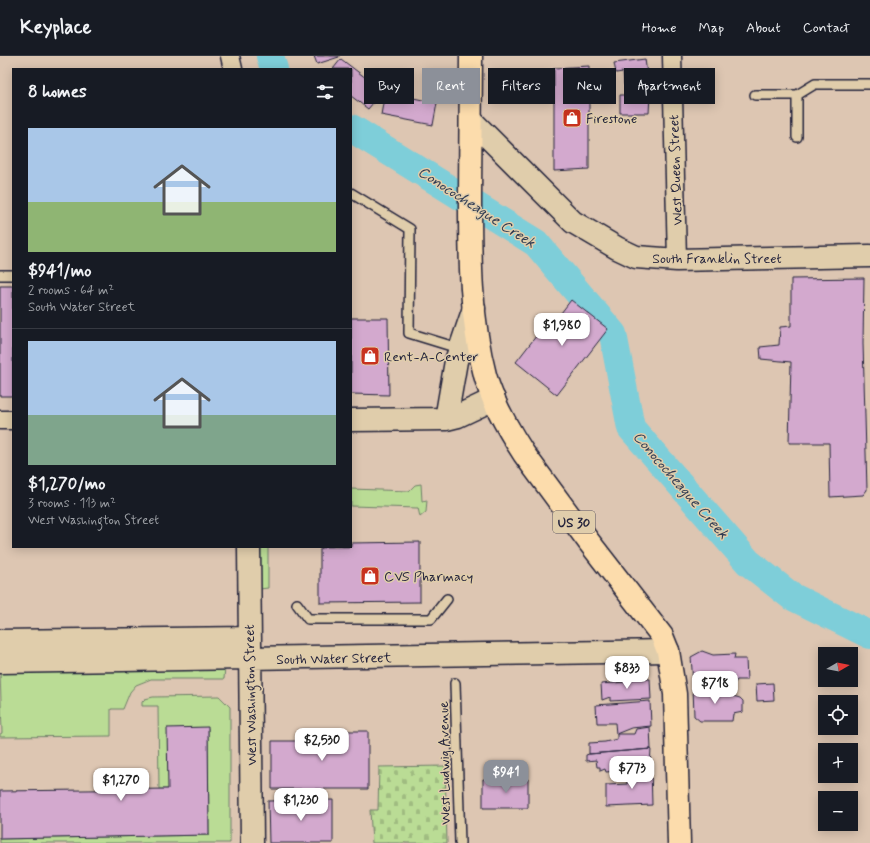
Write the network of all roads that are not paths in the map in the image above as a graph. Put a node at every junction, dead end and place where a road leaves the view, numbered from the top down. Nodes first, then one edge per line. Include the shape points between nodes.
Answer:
1 (230, 56) edge
2 (471, 56) edge
3 (672, 56) edge
4 (233, 68) edge
5 (870, 84) edge
6 (755, 95) dead end
7 (797, 95) junction
8 (471, 120) junction
9 (797, 137) dead end
10 (352, 194) edge
11 (870, 256) edge
12 (677, 260) junction
13 (0, 275) edge
14 (12, 275) edge
15 (474, 308) junction
16 (461, 349) junction
17 (494, 399) junction
18 (446, 419) junction
19 (0, 420) edge
20 (12, 420) edge
21 (352, 420) edge
22 (249, 548) edge
23 (446, 599) dead end
24 (297, 604) dead end
25 (0, 641) edge
26 (250, 649) junction
27 (668, 652) junction
28 (0, 662) edge
29 (456, 683) dead end
30 (252, 843) edge
31 (460, 843) edge
32 (678, 843) edge

1 - 4 street
2 - 8 highway, US 30
3 - 12 street, West Queen Street
5 - 7 lane via 815,84
6 - 7 lane
7 - 9 lane
8 - 12 street, South Franklin Street via 573,222 636,257
8 - 15 highway, US 30 via 470,245
10 - 16 lane via 410,229 409,333
11 - 12 street, South Franklin Street
13 - 14 lane
15 - 16 street
15 - 17 highway, US 30 via 478,345
16 - 18 street via 456,361
17 - 18 street
17 - 27 highway, US 30 via 524,454 662,636
18 - 21 street
19 - 20 street
22 - 26 street, West Washington Street
23 - 24 lane via 431,619 308,619
25 - 26 street, South Water Street
26 - 27 street, South Water Street
26 - 28 street, South Water Street
26 - 30 street, West Washington Street
27 - 32 highway, US 30 via 675,694
29 - 31 lane, West Ludwig Avenue

